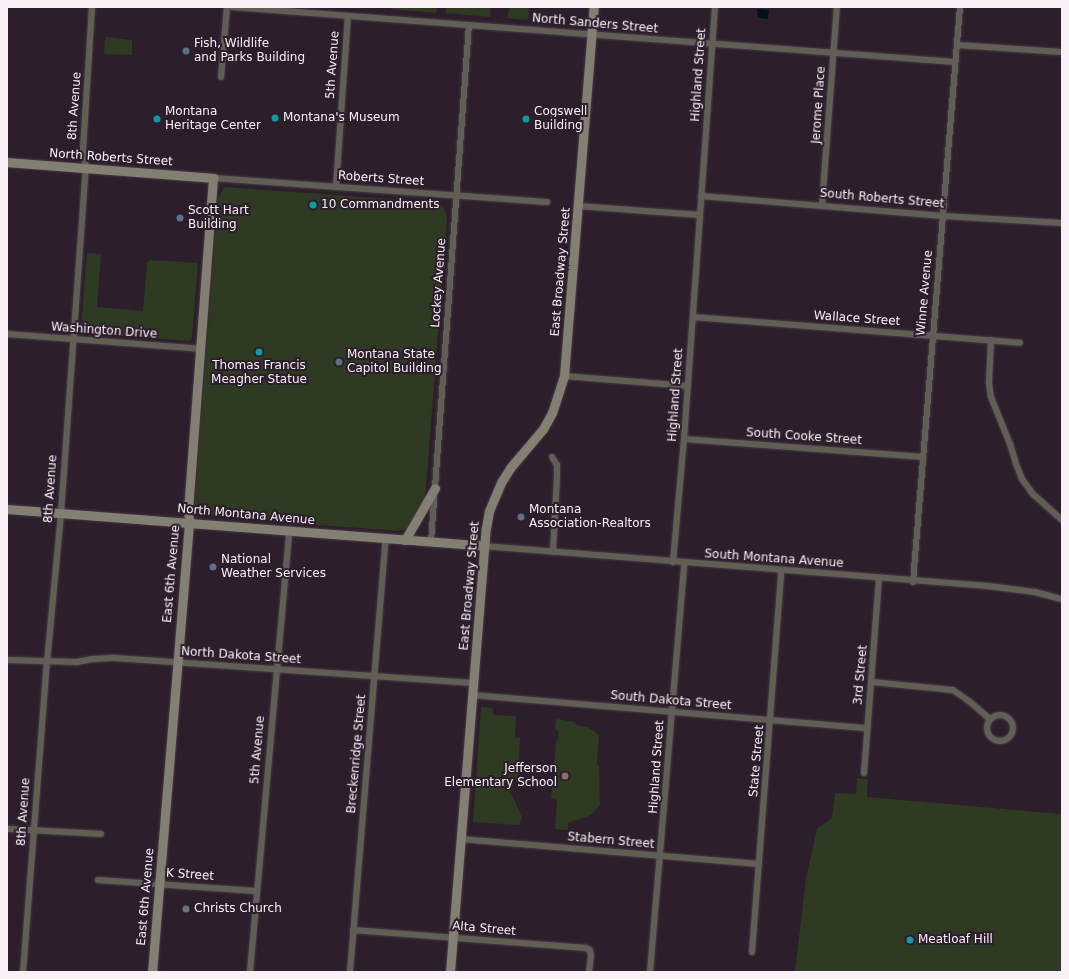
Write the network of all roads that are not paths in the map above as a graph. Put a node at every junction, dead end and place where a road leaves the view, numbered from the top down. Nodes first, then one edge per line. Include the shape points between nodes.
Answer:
1 (92, 7) edge
2 (227, 7) edge
3 (232, 7) edge
4 (594, 7) edge
5 (715, 7) edge
6 (837, 7) edge
7 (960, 7) edge
8 (348, 16) junction
9 (469, 25) junction
10 (591, 35) junction
11 (957, 44) junction
12 (712, 45) junction
13 (1062, 52) edge
14 (834, 54) junction
15 (956, 62) junction
16 (221, 77) dead end
17 (7, 162) edge
18 (86, 168) junction
19 (213, 178) junction
20 (336, 187) junction
21 (456, 196) junction
22 (701, 196) junction
23 (546, 202) dead end
24 (822, 205) junction
25 (578, 206) junction
26 (700, 216) junction
27 (942, 216) junction
28 (1062, 223) edge
29 (693, 317) junction
30 (7, 334) edge
31 (932, 336) junction
32 (73, 339) junction
33 (991, 340) junction
34 (1020, 342) dead end
35 (200, 349) junction
36 (564, 376) junction
37 (688, 386) junction
38 (684, 439) junction
39 (552, 457) dead end
40 (923, 457) junction
41 (435, 488) junction
42 (7, 509) edge
43 (60, 513) junction
44 (1062, 520) edge
45 (190, 523) junction
46 (289, 530) junction
47 (386, 538) junction
48 (405, 540) junction
49 (431, 542) junction
50 (483, 546) junction
51 (553, 552) junction
52 (673, 562) junction
53 (684, 563) junction
54 (781, 571) junction
55 (879, 578) junction
56 (913, 582) junction
57 (1062, 599) edge
58 (7, 660) edge
59 (47, 662) junction
60 (177, 662) junction
61 (276, 669) junction
62 (374, 676) junction
63 (872, 682) junction
64 (473, 683) junction
65 (472, 695) junction
66 (672, 712) junction
67 (990, 719) junction
68 (771, 720) junction
69 (868, 728) junction
70 (864, 773) dead end
71 (7, 829) edge
72 (33, 831) junction
73 (101, 834) dead end
74 (460, 839) junction
75 (661, 856) junction
76 (759, 864) junction
77 (98, 880) dead end
78 (159, 884) junction
79 (256, 891) junction
80 (354, 930) junction
81 (453, 937) junction
82 (752, 952) dead end
83 (23, 972) edge
84 (152, 972) edge
85 (250, 972) edge
86 (350, 972) edge
87 (450, 972) edge
88 (589, 972) edge
89 (650, 972) edge

1 - 18 street, 8th Avenue via 83,150
2 - 16 street
3 - 8 street, North Sanders Street
4 - 10 street, East Broadway Street
5 - 12 street, Highland Street
6 - 14 street, Jerome Place
7 - 11 street, Winne Avenue
8 - 9 street, North Sanders Street
8 - 20 street, 5th Avenue
9 - 10 street, North Sanders Street
9 - 21 street, Lockey Avenue
10 - 12 street, North Sanders Street
10 - 25 street, East Broadway Street
11 - 13 street
11 - 15 street, Winne Avenue
12 - 14 street, North Sanders Street
12 - 22 street, Highland Street
14 - 15 street, North Sanders Street
14 - 24 street, Jerome Place
15 - 27 street, Winne Avenue
17 - 18 street, North Roberts Street
18 - 19 street, North Roberts Street
18 - 32 street, 8th Avenue
19 - 20 street, Roberts Street
19 - 35 street, East 6th Avenue
20 - 21 street, Roberts Street
21 - 23 street, Roberts Street
21 - 41 street, Lockey Avenue
22 - 24 street, South Roberts Street
22 - 26 street, Highland Street
24 - 27 street, South Roberts Street
25 - 26 street
25 - 36 street, East Broadway Street
26 - 29 street, Highland Street
27 - 28 street, South Roberts Street
27 - 31 street, Winne Avenue
29 - 31 street, Wallace Street
29 - 37 street, Highland Street
30 - 32 street, Washington Drive
31 - 33 street, Wallace Street
31 - 40 street, Winne Avenue
32 - 35 street, Washington Drive
32 - 43 street, 8th Avenue
33 - 34 street, Wallace Street
33 - 44 street via 991,397 1016,464 1022,479 1033,494
35 - 45 street, East 6th Avenue via 188,507
36 - 37 street
36 - 50 street, East Broadway Street via 552,414 502,481 489,511
37 - 38 street, Highland Street
38 - 40 street, South Cooke Street
38 - 52 street, Highland Street
39 - 51 street via 557,465
40 - 56 street, Winne Avenue
41 - 48 street
41 - 49 street, Lockey Avenue
42 - 43 street, North Montana Avenue
43 - 45 street, North Montana Avenue
43 - 59 street, 8th Avenue
45 - 46 street, North Montana Avenue
45 - 60 street, East 6th Avenue
46 - 47 street, North Montana Avenue
46 - 61 street, 5th Avenue
47 - 48 street, North Montana Avenue
47 - 62 street, Breckenridge Street
48 - 49 street, North Montana Avenue
49 - 50 street, North Montana Avenue
50 - 51 street, South Montana Avenue
50 - 64 street, East Broadway Street
51 - 52 street, South Montana Avenue
52 - 53 street, South Montana Avenue
53 - 54 street, South Montana Avenue
53 - 66 street, Highland Street
54 - 55 street, South Montana Avenue
54 - 68 street, State Street
55 - 56 street, South Montana Avenue
55 - 63 street, 3rd Street
56 - 57 street, South Montana Avenue via 1020,590
58 - 59 street, North Dakota Street
59 - 60 street, North Dakota Street via 115,658
59 - 72 street, 8th Avenue
60 - 61 street, North Dakota Street
60 - 78 street, East 6th Avenue
61 - 62 street, North Dakota Street
61 - 79 street, 5th Avenue
62 - 64 street, North Dakota Street
62 - 80 street, Breckenridge Street
63 - 67 street via 954,690
63 - 69 street, 3rd Street
64 - 65 street, East Broadway Street
65 - 66 street, South Dakota Street
65 - 74 street, East Broadway Street
66 - 68 street, South Dakota Street
66 - 75 street, Highland Street
67 - 67 street via 987,728 990,736 1001,741 1008,738 1012,730 1009,719 1001,715
68 - 69 street, South Dakota Street
68 - 76 street, State Street
69 - 70 street, 3rd Street
71 - 72 street
72 - 73 street
72 - 83 street, 8th Avenue
74 - 75 street, Stabern Street
74 - 81 street, East Broadway Street
75 - 76 street, Stabern Street
75 - 89 street, Highland Street
76 - 82 street, State Street
77 - 78 street, K Street
78 - 79 street, K Street
78 - 84 street, East 6th Avenue
79 - 85 street, 5th Avenue
80 - 81 street, Alta Street
80 - 86 street, Breckenridge Street
81 - 87 street, East Broadway Street
81 - 88 street, Alta Street via 586,948 590,950 591,956

